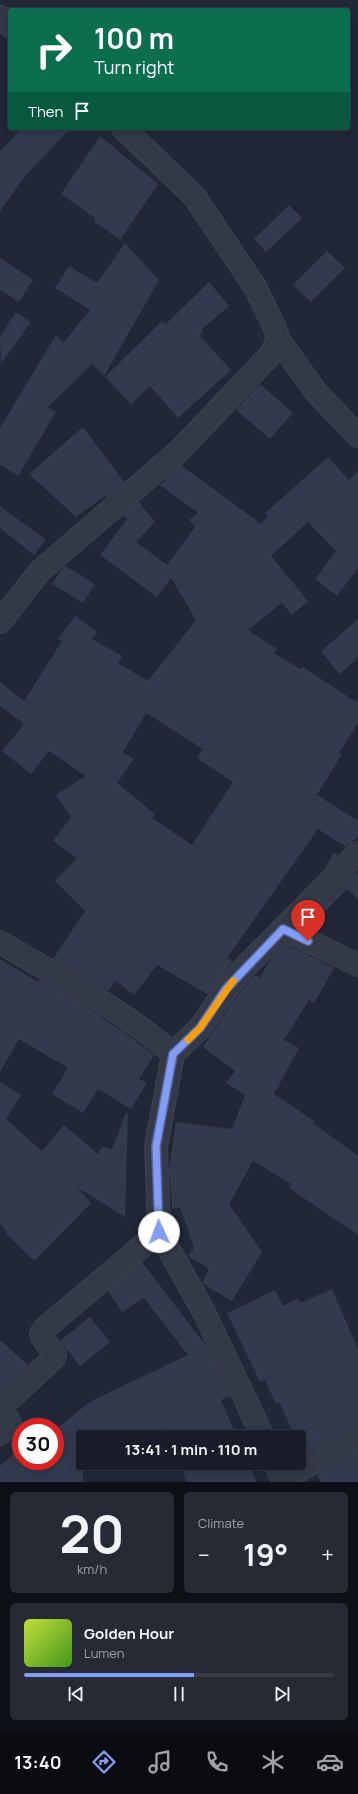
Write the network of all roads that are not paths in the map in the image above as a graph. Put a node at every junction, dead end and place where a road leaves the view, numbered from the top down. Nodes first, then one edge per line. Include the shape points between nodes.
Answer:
1 (0, 17) edge
2 (8, 24) edge
3 (125, 130) edge
4 (278, 339) junction
5 (358, 436) edge
6 (0, 622) edge
7 (358, 853) edge
8 (283, 929) junction
9 (0, 942) edge
10 (358, 965) edge
11 (173, 1054) junction
12 (159, 1232) junction
13 (0, 1408) edge
14 (260, 1430) edge
15 (0, 1434) edge
16 (358, 1436) edge
17 (281, 1475) edge

1 - 2 street
3 - 4 street via 194,196 255,287
4 - 5 street via 316,392
4 - 6 street via 272,353 179,451 40,571
7 - 8 street
8 - 10 street
8 - 11 street via 226,989 200,1028
9 - 11 street via 110,1008 159,1041
11 - 12 street via 156,1146
12 - 13 street via 44,1329 42,1337 53,1351 54,1358
12 - 14 street via 204,1312
13 - 15 street via 10,1423 10,1426
16 - 17 street

